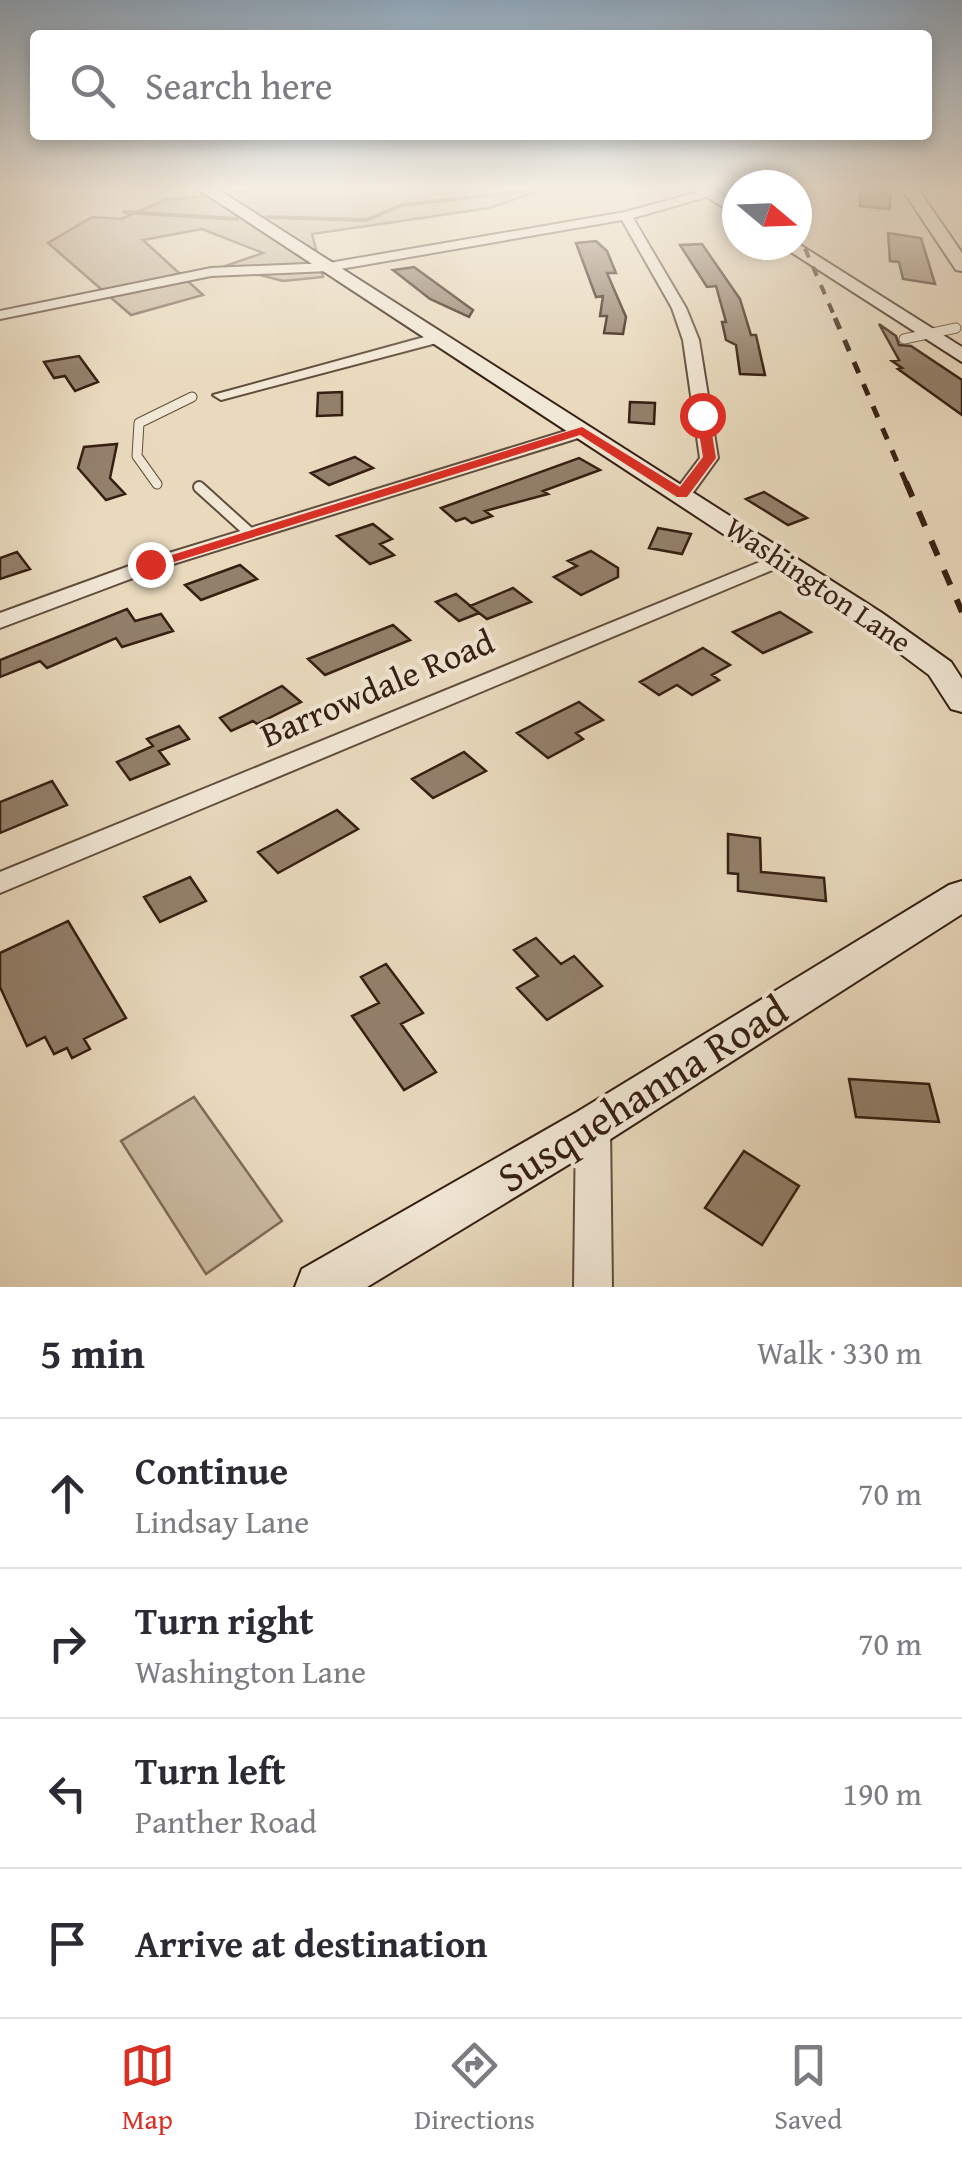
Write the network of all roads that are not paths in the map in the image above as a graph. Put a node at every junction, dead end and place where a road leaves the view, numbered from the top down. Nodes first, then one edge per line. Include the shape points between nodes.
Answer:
1 (301, 249) edge
2 (434, 249) edge
3 (645, 249) edge
4 (812, 260) edge
5 (330, 267) junction
6 (0, 315) edge
7 (956, 328) dead end
8 (929, 334) junction
9 (439, 338) junction
10 (904, 339) dead end
11 (962, 356) edge
12 (220, 395) dead end
13 (192, 397) dead end
14 (582, 430) junction
15 (157, 484) dead end
16 (199, 487) dead end
17 (682, 494) junction
18 (251, 534) junction
19 (782, 559) junction
20 (0, 620) edge
21 (962, 702) edge
22 (0, 883) edge
23 (962, 895) edge
24 (593, 1126) junction
25 (320, 1287) edge
26 (593, 1287) edge

1 - 5 main road, Washington Lane
2 - 5 street
3 - 17 street via 692,340 709,458
4 - 8 main road
5 - 6 street via 211,272
5 - 9 main road, Washington Lane
7 - 8 lane
8 - 10 lane
8 - 11 main road
9 - 12 street
9 - 14 main road, Washington Lane
13 - 15 lane via 138,422 132,448
14 - 17 main road, Washington Lane
14 - 18 street
16 - 18 lane
17 - 19 main road, Washington Lane
18 - 20 street
19 - 21 main road, Washington Lane via 940,669
19 - 22 street, Barrowdale Road
23 - 24 main road, Susquehanna Road
24 - 25 main road, Susquehanna Road
24 - 26 street

